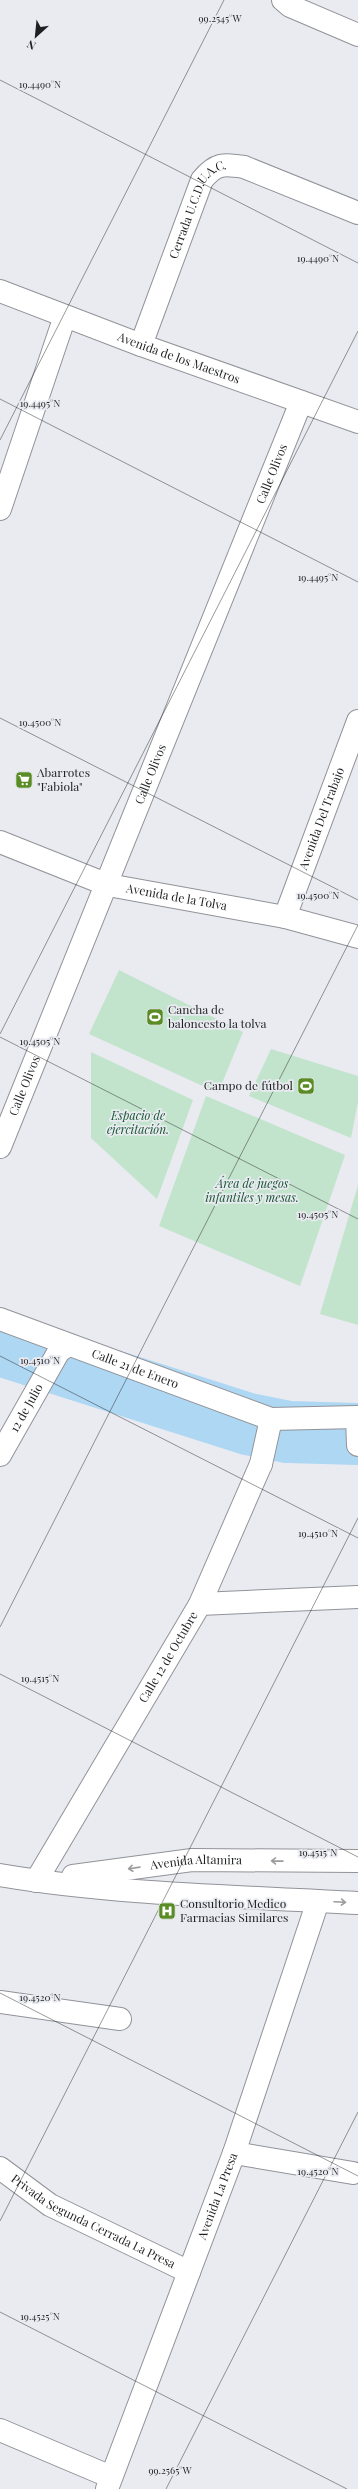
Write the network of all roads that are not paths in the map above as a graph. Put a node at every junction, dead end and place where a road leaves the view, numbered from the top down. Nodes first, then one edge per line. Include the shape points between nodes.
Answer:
1 (283, 0) edge
2 (358, 35) edge
3 (358, 213) edge
4 (0, 291) edge
5 (65, 316) junction
6 (141, 345) junction
7 (301, 402) junction
8 (358, 422) edge
9 (0, 509) edge
10 (358, 720) edge
11 (0, 842) edge
12 (108, 885) junction
13 (285, 917) junction
14 (358, 937) edge
15 (0, 1147) edge
16 (0, 1319) edge
17 (64, 1348) junction
18 (271, 1419) junction
19 (358, 1445) edge
20 (0, 1454) edge
21 (358, 1597) edge
22 (200, 1604) junction
23 (358, 1861) edge
24 (0, 1875) edge
25 (36, 1881) junction
26 (318, 1901) junction
27 (358, 1903) edge
28 (0, 2002) edge
29 (120, 2019) dead end
30 (234, 2153) junction
31 (0, 2168) edge
32 (353, 2173) dead end
33 (189, 2272) junction
34 (0, 2430) edge
35 (109, 2483) edge

1 - 2 street via 290,6
3 - 6 street, Cerrada U.C.D.U.A.C. via 244,167 225,164 211,169 202,180
4 - 5 street, Avenida de los Maestros
5 - 6 street, Avenida de los Maestros
5 - 9 street
6 - 7 street, Avenida de los Maestros
7 - 8 street, Avenida de los Maestros
7 - 12 street, Calle Olivos
10 - 13 street, Avenida Del Trabajo
11 - 12 street, Avenida de la Tolva
12 - 13 street, Avenida de la Tolva
12 - 15 street, Calle Olivos
13 - 14 street, Avenida de la Tolva
16 - 17 street, Calle 21 de Enero
17 - 18 street, Calle 21 de Enero
17 - 20 street, 12 de Julio
18 - 19 street via 357,1417
18 - 22 street, Calle 12 de Octubre via 261,1464
21 - 22 street
22 - 25 street, Calle 12 de Octubre
23 -> 25 street, Avenida Altamira via 192,1860
24 - 25 street, Avenida Altamira
25 - 26 street, Avenida Altamira via 184,1896
26 -> 27 street, Avenida Altamira
26 - 30 street, Avenida La Presa
28 - 29 street
30 - 32 street
30 - 33 street, Avenida La Presa
31 - 33 street, Privada Segunda Cerrada La Presa via 50,2206
33 - 35 street, Avenida La Presa
34 - 35 street

